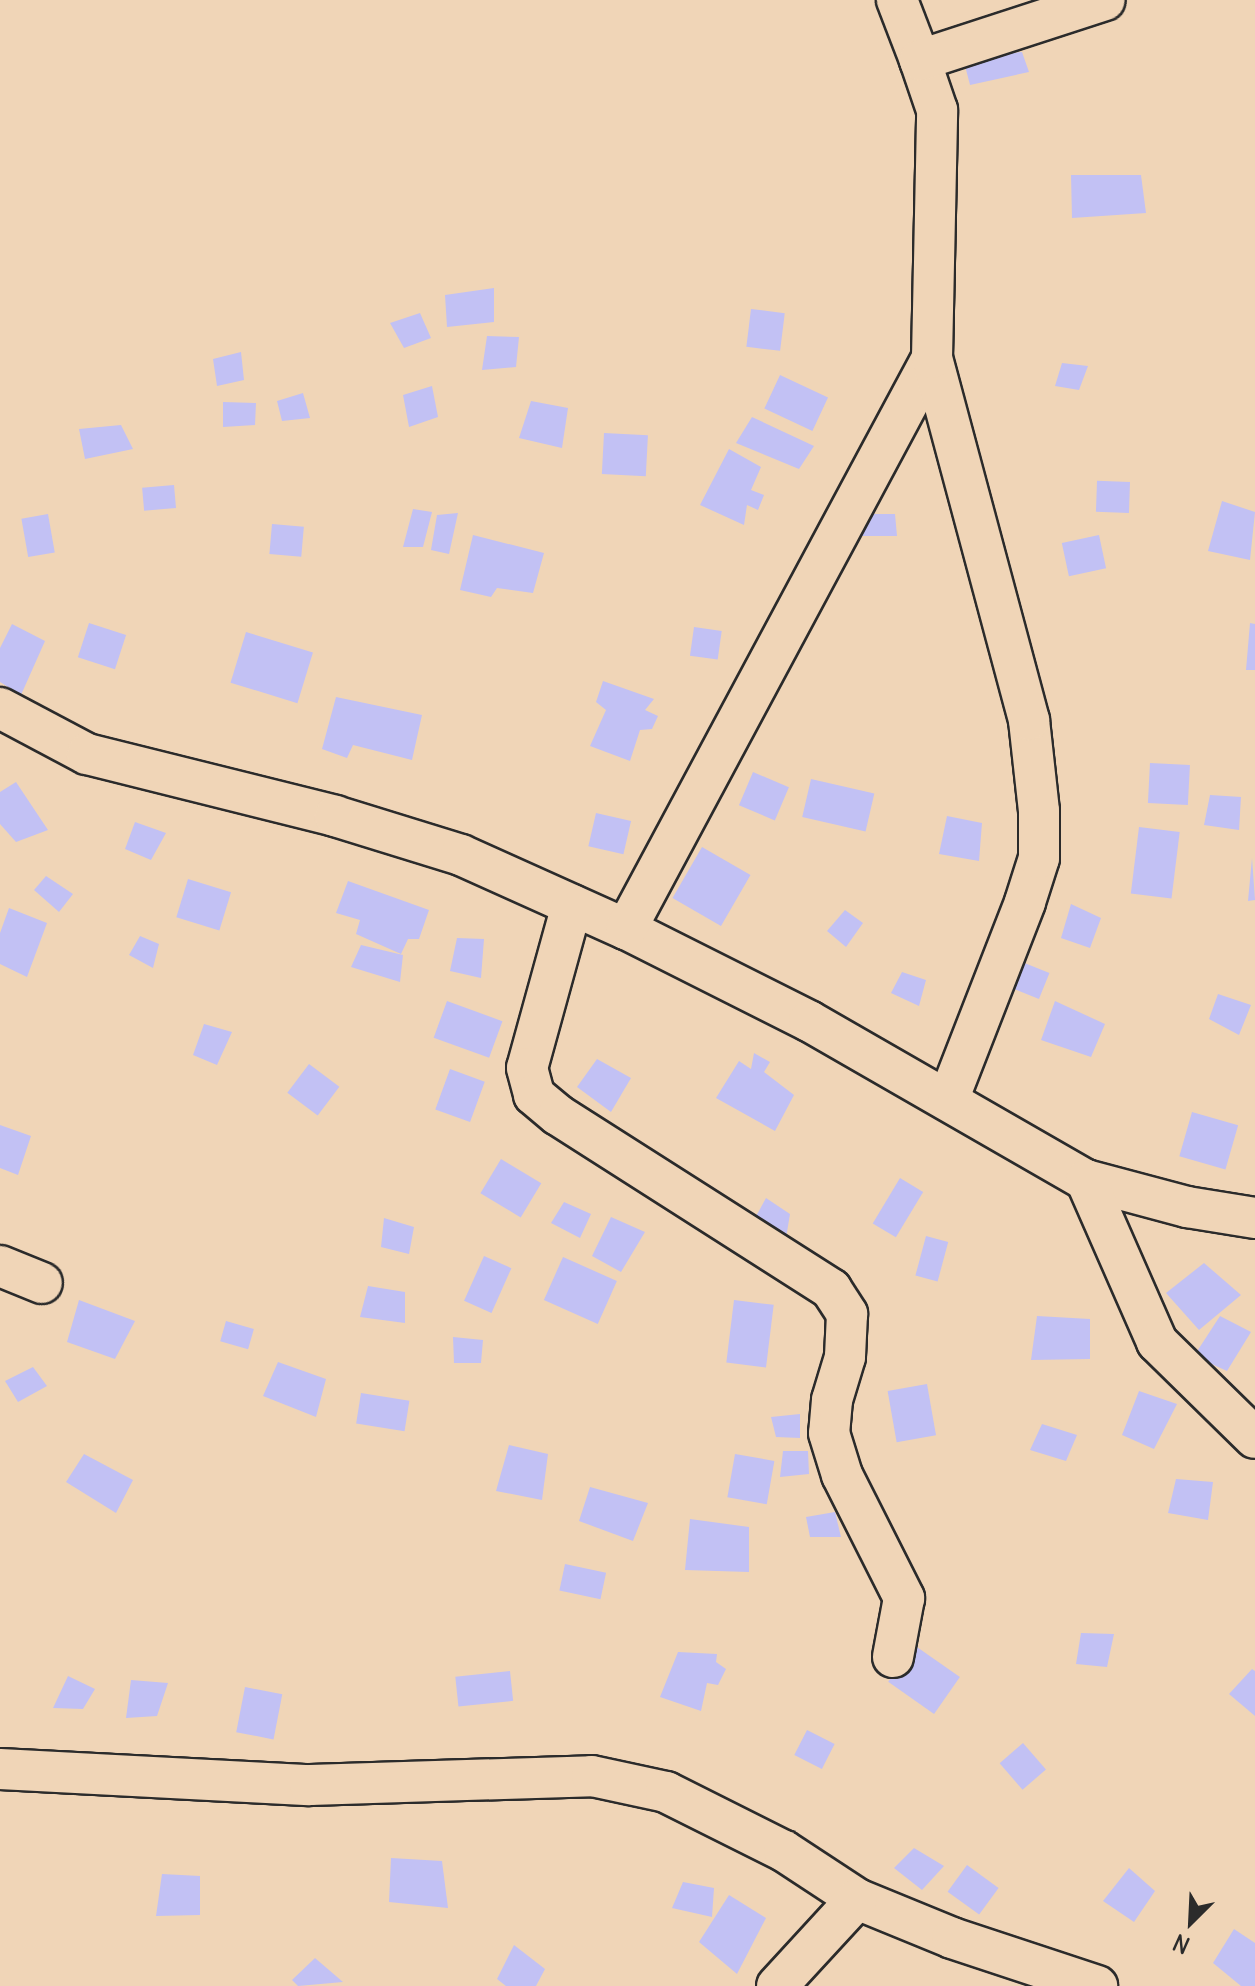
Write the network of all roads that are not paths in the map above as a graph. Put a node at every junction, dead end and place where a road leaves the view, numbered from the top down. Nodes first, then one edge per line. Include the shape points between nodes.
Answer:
1 (897, 0) edge
2 (1105, 0) edge
3 (920, 60) junction
4 (932, 358) junction
5 (0, 708) edge
6 (572, 905) junction
7 (626, 929) junction
8 (948, 1100) junction
9 (1086, 1180) junction
10 (1255, 1218) edge
11 (0, 1266) edge
12 (42, 1283) dead end
13 (1255, 1438) edge
14 (893, 1657) dead end
15 (0, 1769) edge
16 (857, 1899) junction
17 (777, 1986) edge
18 (1097, 1986) edge

1 - 3 street
2 - 3 street
3 - 4 street via 937,110
4 - 7 street
4 - 8 street via 1029,720 1039,811 1039,858
5 - 6 street via 87,754 335,816 461,855
6 - 7 street
6 - 14 street via 527,1068 534,1095 831,1289 847,1314 845,1357 829,1433 842,1475 904,1598
7 - 8 street via 809,1021
8 - 9 street
9 - 10 street via 1187,1207
9 - 13 street via 1157,1342
11 - 12 street
15 - 16 street via 310,1785 592,1776 666,1792 784,1851
16 - 17 street
16 - 18 street via 952,1938

